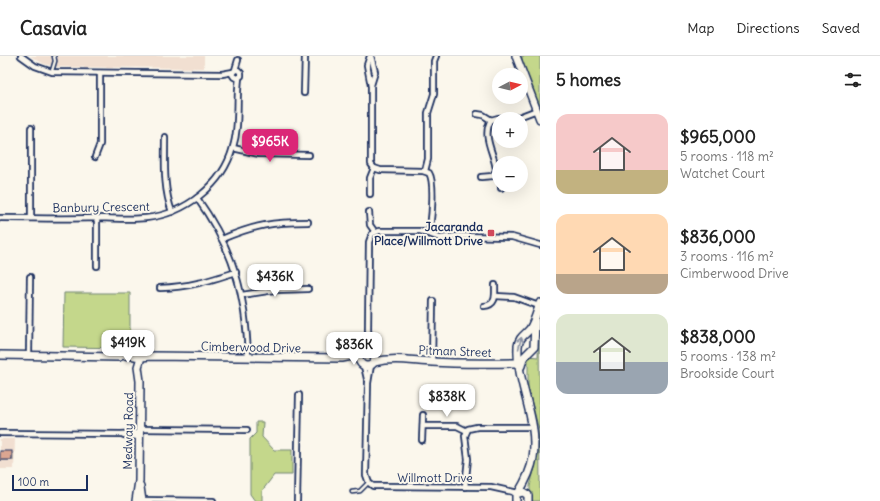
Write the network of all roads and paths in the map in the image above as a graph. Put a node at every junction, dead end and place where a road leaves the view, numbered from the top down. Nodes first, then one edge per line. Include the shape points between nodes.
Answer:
1 (21, 56) edge
2 (54, 56) edge
3 (305, 56) edge
4 (371, 56) edge
5 (435, 56) edge
6 (516, 56) edge
7 (520, 56) edge
8 (238, 58) edge
9 (521, 68) edge
10 (522, 68) edge
11 (52, 72) junction
12 (100, 73) junction
13 (236, 74) junction
14 (528, 87) edge
15 (304, 93) dead end
16 (537, 110) junction
17 (476, 114) dead end
18 (540, 119) edge
19 (491, 120) junction
20 (31, 128) dead end
21 (165, 137) dead end
22 (233, 148) junction
23 (309, 155) dead end
24 (492, 156) edge
25 (96, 157) dead end
26 (374, 168) junction
27 (425, 171) junction
28 (492, 176) edge
29 (481, 177) dead end
30 (370, 194) dead end
31 (196, 198) junction
32 (172, 212) junction
33 (369, 212) dead end
34 (0, 218) edge
35 (31, 218) junction
36 (97, 218) junction
37 (308, 222) dead end
38 (375, 232) junction
39 (428, 234) junction
40 (222, 239) junction
41 (539, 245) edge
42 (97, 266) dead end
43 (236, 272) junction
44 (30, 277) dead end
45 (495, 285) dead end
46 (160, 288) dead end
47 (308, 289) dead end
48 (242, 295) junction
49 (495, 296) junction
50 (433, 302) dead end
51 (540, 304) edge
52 (484, 306) dead end
53 (537, 320) edge
54 (0, 355) edge
55 (30, 355) junction
56 (248, 358) junction
57 (368, 358) junction
58 (140, 360) junction
59 (432, 362) junction
60 (519, 363) junction
61 (299, 394) dead end
62 (423, 415) dead end
63 (423, 426) junction
64 (533, 427) junction
65 (247, 430) dead end
66 (466, 431) junction
67 (0, 433) edge
68 (139, 433) junction
69 (422, 440) dead end
70 (528, 473) junction
71 (369, 483) junction
72 (465, 487) junction
73 (352, 492) dead end
74 (517, 496) edge
75 (528, 498) edge
76 (139, 500) edge
77 (213, 501) edge
78 (297, 501) edge

1 - 11 street via 35,66
2 - 11 lane
3 - 15 street
4 - 26 street via 375,72 371,86 370,161
5 - 27 street via 433,97 428,113 428,159
6 - 9 street
7 - 10 street
8 - 13 street, Banbury Crescent
11 - 12 street
12 - 13 street
12 - 25 street via 100,144
13 - 22 street, Banbury Crescent via 237,124
14 - 16 street
16 - 18 street
16 - 19 street via 516,118
17 - 19 street
19 - 24 street via 488,127 488,145
20 - 35 street
21 - 32 street via 165,183
22 - 23 street via 259,154
22 - 31 street, Banbury Crescent via 220,174 210,187
26 - 27 street
26 - 30 street via 370,178
27 - 39 street via 431,175 432,180 432,220
28 - 29 street
31 - 32 street, Banbury Crescent
31 - 40 street
32 - 36 street, Banbury Crescent via 147,218
33 - 38 street via 370,225
34 - 35 street, Banbury Crescent
35 - 36 street, Banbury Crescent
36 - 42 street
37 - 40 street via 277,222 239,231
38 - 39 street via 420,231
38 - 57 street via 370,236 369,242
39 - 41 street via 440,238 512,237
40 - 43 street
43 - 46 street via 195,285
43 - 48 street
44 - 55 street
45 - 49 street
47 - 48 street via 274,290
48 - 56 street
49 - 51 street via 514,297
49 - 52 street via 492,304
50 - 59 street
51 - 53 street
53 - 60 street via 534,347
60 -> 53 street via 519,341
54 - 55 street, Cimberwood Drive
55 - 58 street, Cimberwood Drive via 129,355
56 - 57 street, Cimberwood Drive
56 - 58 street, Cimberwood Drive via 151,356
57 - 59 street, Pitman Street
57 - 71 street via 366,475
58 - 68 street, Medway Road
59 - 60 street, Pitman Street
60 - 64 street
61 - 78 street
62 - 63 street
63 - 66 street via 457,426
63 - 69 street
64 - 66 street via 478,426
64 - 70 street via 533,458
65 - 68 street
66 - 72 street via 468,462
67 - 68 street
68 - 76 street, Medway Road
70 - 74 street
70 - 75 street
71 - 72 street, Willmott Drive via 374,486
71 - 73 lane via 360,491
72 - 74 street, Willmott Drive via 490,487
74 - 75 street via 523,492
76 - 77 street

